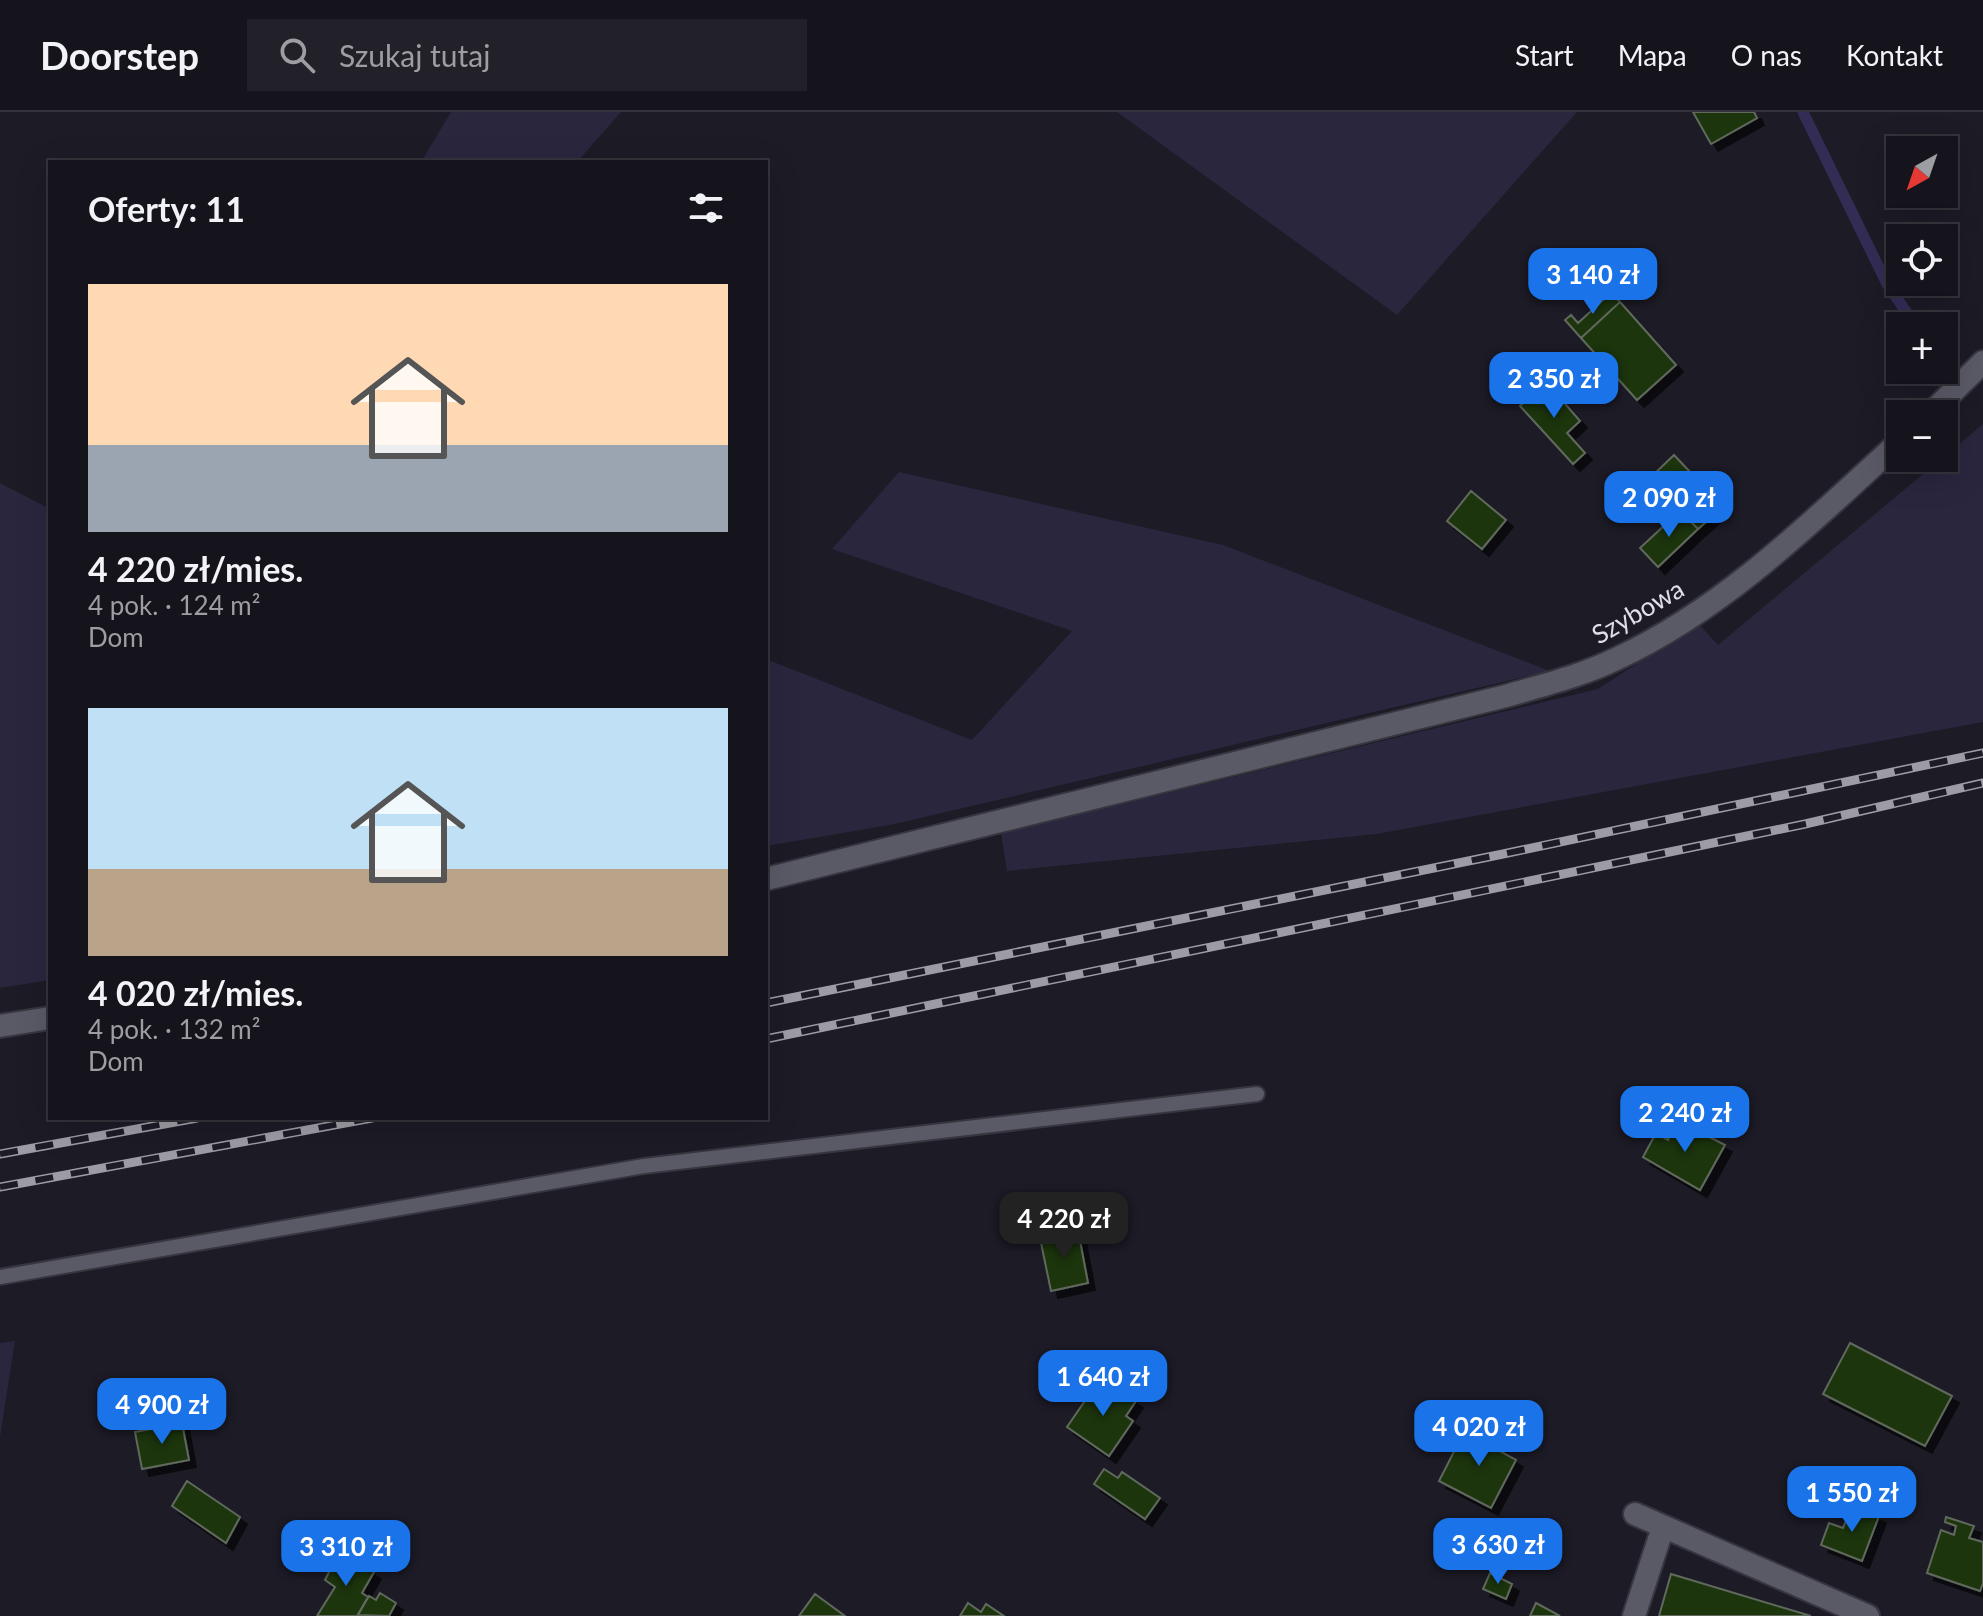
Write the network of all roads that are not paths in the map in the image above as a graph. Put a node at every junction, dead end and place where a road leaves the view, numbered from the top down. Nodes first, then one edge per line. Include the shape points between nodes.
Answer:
1 (1983, 362) edge
2 (1944, 400) edge
3 (1886, 454) edge
4 (768, 879) edge
5 (48, 1018) edge
6 (0, 1026) edge
7 (1257, 1094) dead end
8 (0, 1277) edge
9 (1635, 1514) dead end
10 (1663, 1527) junction
11 (1634, 1616) edge
12 (1868, 1616) edge

1 - 2 street
3 - 4 street, Szybowa via 1715,599 1642,647 1585,672
5 - 6 street
7 - 8 lane via 644,1166
9 - 10 street
10 - 11 street
10 - 12 street

